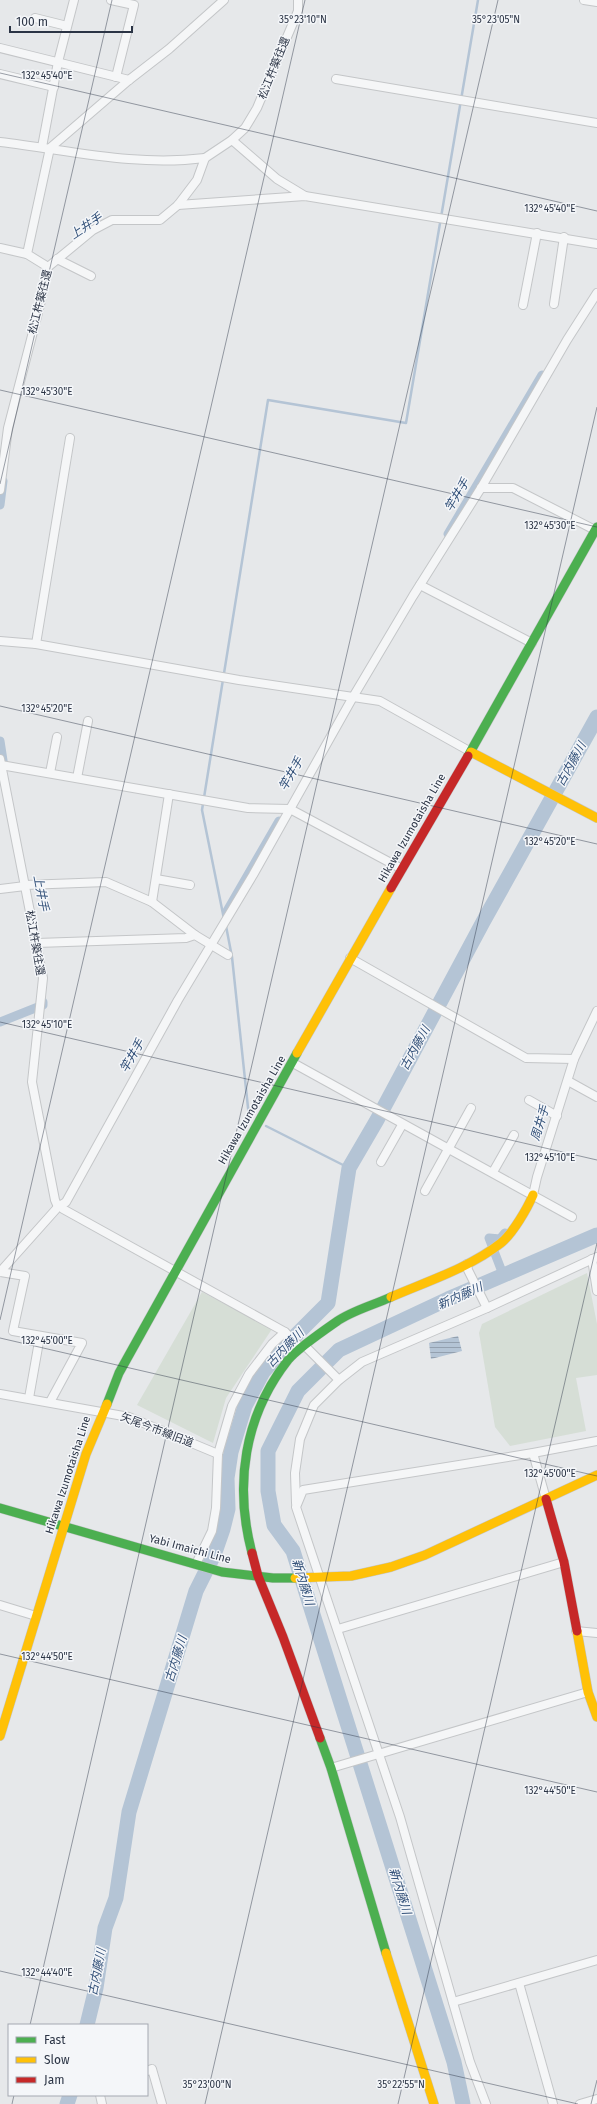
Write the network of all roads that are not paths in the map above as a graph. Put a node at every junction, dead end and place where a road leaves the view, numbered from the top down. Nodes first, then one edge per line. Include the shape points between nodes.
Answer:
1 (74, 0) edge
2 (112, 0) edge
3 (224, 0) edge
4 (298, 0) edge
5 (584, 0) edge
6 (597, 2) edge
7 (35, 18) dead end
8 (67, 26) junction
9 (0, 48) edge
10 (58, 62) junction
11 (0, 74) edge
12 (116, 77) junction
13 (336, 79) dead end
14 (128, 80) junction
15 (54, 87) junction
16 (597, 123) edge
17 (232, 140) junction
18 (0, 142) edge
19 (46, 147) junction
20 (205, 158) junction
21 (305, 196) junction
22 (178, 205) junction
23 (537, 233) junction
24 (564, 237) junction
25 (597, 244) edge
26 (0, 248) edge
27 (27, 254) junction
28 (57, 259) junction
29 (48, 267) junction
30 (91, 276) dead end
31 (597, 293) edge
32 (554, 304) dead end
33 (523, 305) dead end
34 (70, 438) dead end
35 (0, 486) edge
36 (481, 488) junction
37 (596, 530) edge
38 (420, 585) junction
39 (0, 641) edge
40 (532, 643) junction
41 (36, 644) junction
42 (353, 697) junction
43 (88, 720) dead end
44 (57, 737) dead end
45 (471, 752) junction
46 (0, 762) edge
47 (50, 773) junction
48 (77, 778) junction
49 (2, 783) edge
50 (169, 794) junction
51 (290, 809) junction
52 (597, 818) edge
53 (402, 869) junction
54 (156, 879) junction
55 (190, 885) dead end
56 (25, 886) junction
57 (0, 889) edge
58 (152, 902) junction
59 (195, 935) junction
60 (37, 943) junction
61 (211, 944) junction
62 (228, 955) dead end
63 (350, 958) junction
64 (597, 1011) edge
65 (574, 1059) junction
66 (293, 1063) junction
67 (568, 1081) junction
68 (597, 1097) edge
69 (529, 1100) dead end
70 (471, 1108) dead end
71 (557, 1116) junction
72 (402, 1125) junction
73 (514, 1135) dead end
74 (450, 1148) junction
75 (381, 1162) dead end
76 (493, 1172) junction
77 (425, 1191) dead end
78 (533, 1195) junction
79 (60, 1207) junction
80 (572, 1217) dead end
81 (595, 1258) edge
82 (467, 1267) junction
83 (175, 1270) junction
84 (0, 1272) edge
85 (597, 1291) edge
86 (486, 1307) junction
87 (285, 1332) junction
88 (40, 1336) junction
89 (302, 1347) junction
90 (339, 1380) junction
91 (0, 1394) edge
92 (29, 1398) junction
93 (50, 1402) junction
94 (102, 1411) junction
95 (597, 1441) edge
96 (533, 1453) junction
97 (218, 1454) junction
98 (597, 1475) edge
99 (546, 1499) junction
100 (296, 1507) junction
101 (0, 1508) edge
102 (64, 1526) junction
103 (564, 1562) junction
104 (196, 1564) junction
105 (258, 1576) junction
106 (322, 1578) junction
107 (0, 1605) edge
108 (36, 1616) junction
109 (338, 1629) junction
110 (576, 1631) junction
111 (597, 1633) edge
112 (588, 1692) junction
113 (597, 1717) edge
114 (0, 1736) edge
115 (379, 1753) junction
116 (331, 1768) junction
117 (597, 1960) edge
118 (519, 1983) junction
119 (453, 2002) junction
120 (148, 2071) edge
121 (597, 2099) edge
122 (162, 2104) edge
123 (434, 2104) edge
124 (486, 2104) edge
125 (553, 2104) edge
126 (580, 2104) edge

1 - 8 street
2 - 12 street via 134,5
3 - 14 street via 169,49
4 - 17 street, 松江杵築往還 via 298,11 257,108 245,128
5 - 6 street
7 - 8 street
8 - 10 street
9 - 10 street
10 - 12 street
10 - 15 street
11 - 15 street
12 - 14 street
13 - 16 street
14 - 19 street
15 - 19 street
17 - 20 street, 松江杵築往還
17 - 21 street via 277,180
18 - 19 street
19 - 20 street via 104,158 178,161
19 - 27 street
20 - 22 street, 松江杵築往還 via 197,180
21 - 22 street
21 - 23 street
22 - 28 street, 松江杵築往還 via 160,220 112,220 92,230
23 - 24 street
23 - 33 street
24 - 25 street
24 - 32 street
26 - 27 street
27 - 29 street
28 - 29 street, 松江杵築往還
28 - 30 street
29 - 35 street, 松江杵築往還 via 8,428
31 - 36 street
34 - 41 street
36 - 37 street via 512,488
36 - 38 street
37 - 40 main road, Hikawa Izumotaisha Line
38 - 40 street
38 - 42 street
39 - 41 street
40 - 45 main road, Hikawa Izumotaisha Line
41 - 42 street via 239,680
42 - 45 street via 380,701
42 - 51 street
43 - 48 street
44 - 47 street
45 - 52 main road
45 - 53 main road, Hikawa Izumotaisha Line
46 - 47 street
46 - 49 street, 松江杵築往還
47 - 48 street
48 - 50 street
49 - 56 street, 松江杵築往還
50 - 51 street via 248,808
50 - 54 street
51 - 53 street
51 - 61 street
53 - 63 main road, Hikawa Izumotaisha Line
54 - 55 street
54 - 58 street
56 - 57 street
56 - 58 street via 106,882
56 - 60 street, 松江杵築往還
58 - 59 street
59 - 60 street via 186,938
59 - 61 street
60 - 79 street, 松江杵築往還 via 42,978 32,1082 55,1200
61 - 62 street
61 - 79 street via 66,1202
63 - 65 street via 526,1058
63 - 66 main road, Hikawa Izumotaisha Line
64 - 65 street
65 - 67 street
66 - 72 street
66 - 83 main road, Hikawa Izumotaisha Line
67 - 68 street
67 - 71 street
69 - 71 street
70 - 74 street
71 - 78 street
72 - 74 street
72 - 75 street
73 - 76 street
74 - 76 street
74 - 77 street
76 - 78 street
78 - 80 street
78 - 82 main road via 527,1208 502,1242
79 - 83 street
79 - 84 street
81 - 85 street
81 - 86 street
82 - 86 street
82 - 89 main road via 337,1321
83 - 87 street
83 - 94 main road, Hikawa Izumotaisha Line via 119,1372
84 - 88 street via 25,1276 13,1331
86 - 90 street via 362,1362
87 - 89 street
87 - 97 street via 272,1344 249,1374 232,1406
88 - 92 street
88 - 93 street via 82,1343
89 - 90 street
89 - 105 main road via 289,1358 263,1398 248,1442 242,1490 246,1531
90 - 100 street via 314,1405 300,1440 295,1473
91 - 92 street, 矢尾今市線旧道
92 - 93 street, 矢尾今市線旧道
93 - 94 street, 矢尾今市線旧道
94 - 97 street, 矢尾今市線旧道 via 129,1417
94 - 102 main road, Hikawa Izumotaisha Line
95 - 96 street
96 - 99 street
96 - 100 street via 304,1490
97 - 104 street via 216,1508 212,1531
98 - 99 main road, Yabi Imaichi Line
99 - 103 main road
99 - 106 main road, Yabi Imaichi Line via 412,1560 351,1576
100 - 106 street
101 - 102 main road, Yabi Imaichi Line
102 - 104 main road, Yabi Imaichi Line
102 - 108 main road, Hikawa Izumotaisha Line
103 - 109 street
103 - 110 main road
104 - 105 main road, Yabi Imaichi Line via 222,1572
105 - 106 main road, Yabi Imaichi Line
105 - 116 main road
106 - 109 street
107 - 108 street
108 - 114 main road, Hikawa Izumotaisha Line
109 - 115 street
110 - 111 street
110 - 112 main road
112 - 113 main road
112 - 115 street
115 - 116 street
115 - 119 street
116 - 123 main road via 375,1920
117 - 118 street
118 - 119 street
118 - 125 street
119 - 124 street via 470,2062
120 - 122 street via 152,2069
121 - 126 street

